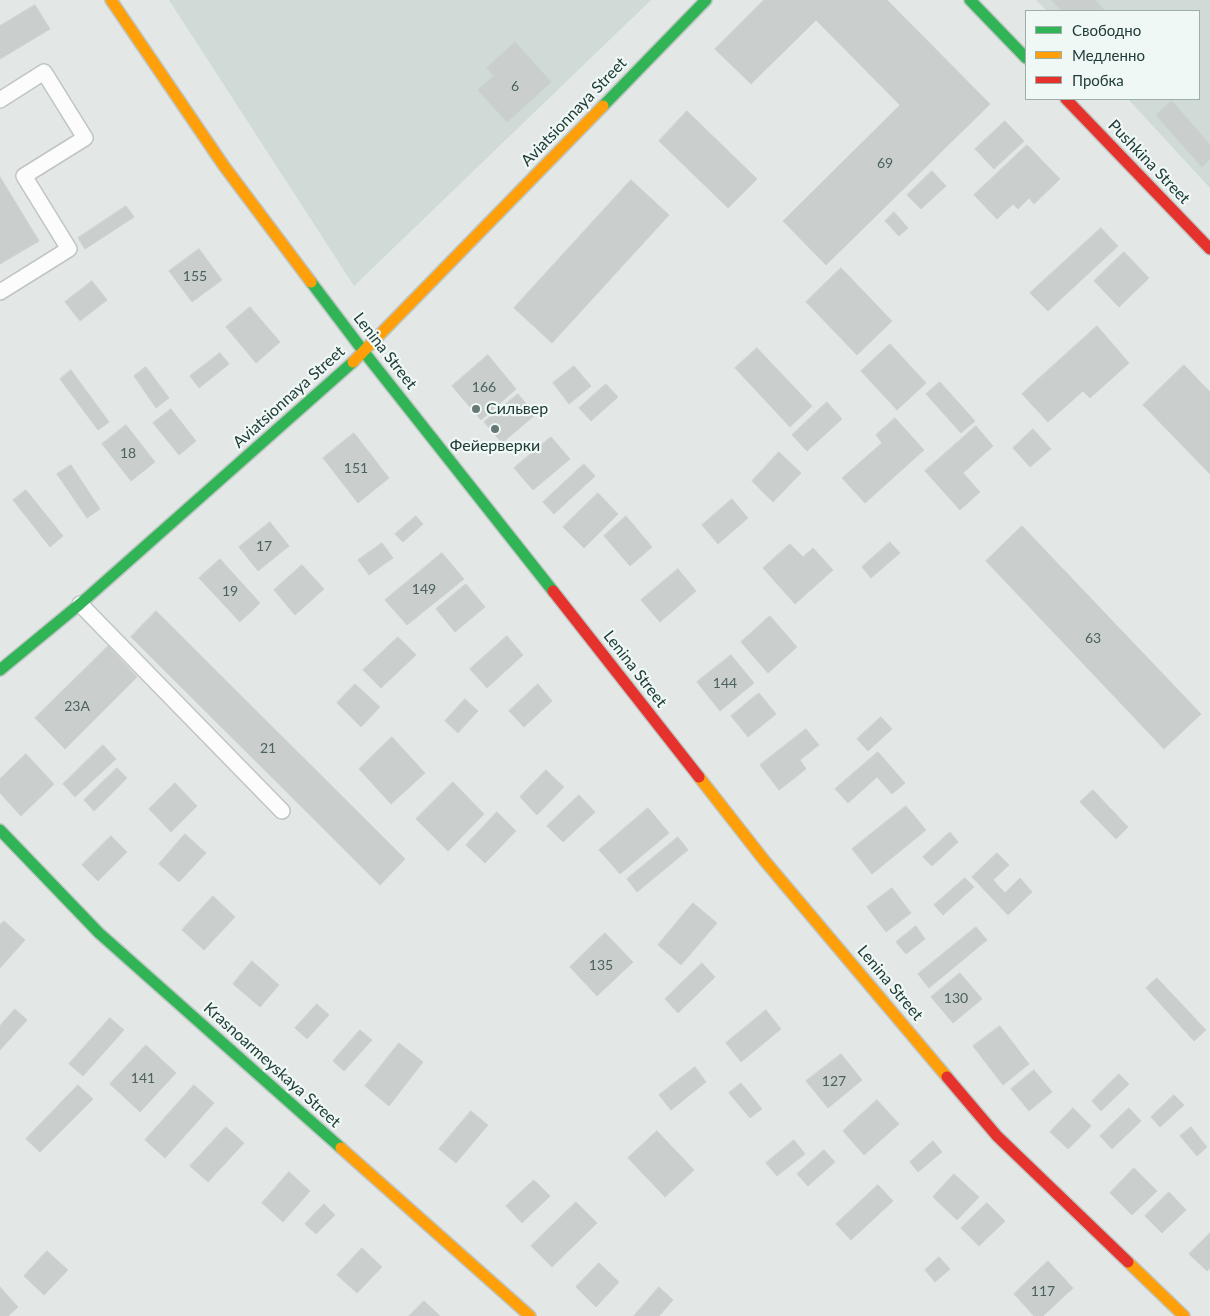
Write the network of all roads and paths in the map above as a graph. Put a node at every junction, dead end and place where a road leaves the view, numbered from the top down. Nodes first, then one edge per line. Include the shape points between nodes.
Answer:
1 (112, 0) edge
2 (706, 0) edge
3 (970, 0) edge
4 (1025, 57) edge
5 (0, 100) edge
6 (1067, 100) edge
7 (1210, 249) edge
8 (0, 292) edge
9 (364, 352) junction
10 (80, 604) junction
11 (0, 670) edge
12 (282, 811) dead end
13 (0, 830) edge
14 (530, 1316) edge
15 (1184, 1316) edge

1 - 9 main road, Lenina Street via 224,166
2 - 9 main road, Aviatsionnaya Street
3 - 4 main road
5 - 8 lane via 44,72 85,138 24,176 69,249
6 - 7 main road, Pushkina Street
9 - 10 main road, Aviatsionnaya Street
9 - 15 main road, Lenina Street via 764,860 998,1136
10 - 11 main road, Aviatsionnaya Street
10 - 12 lane
13 - 14 main road, Krasnoarmeyskaya Street via 99,933

